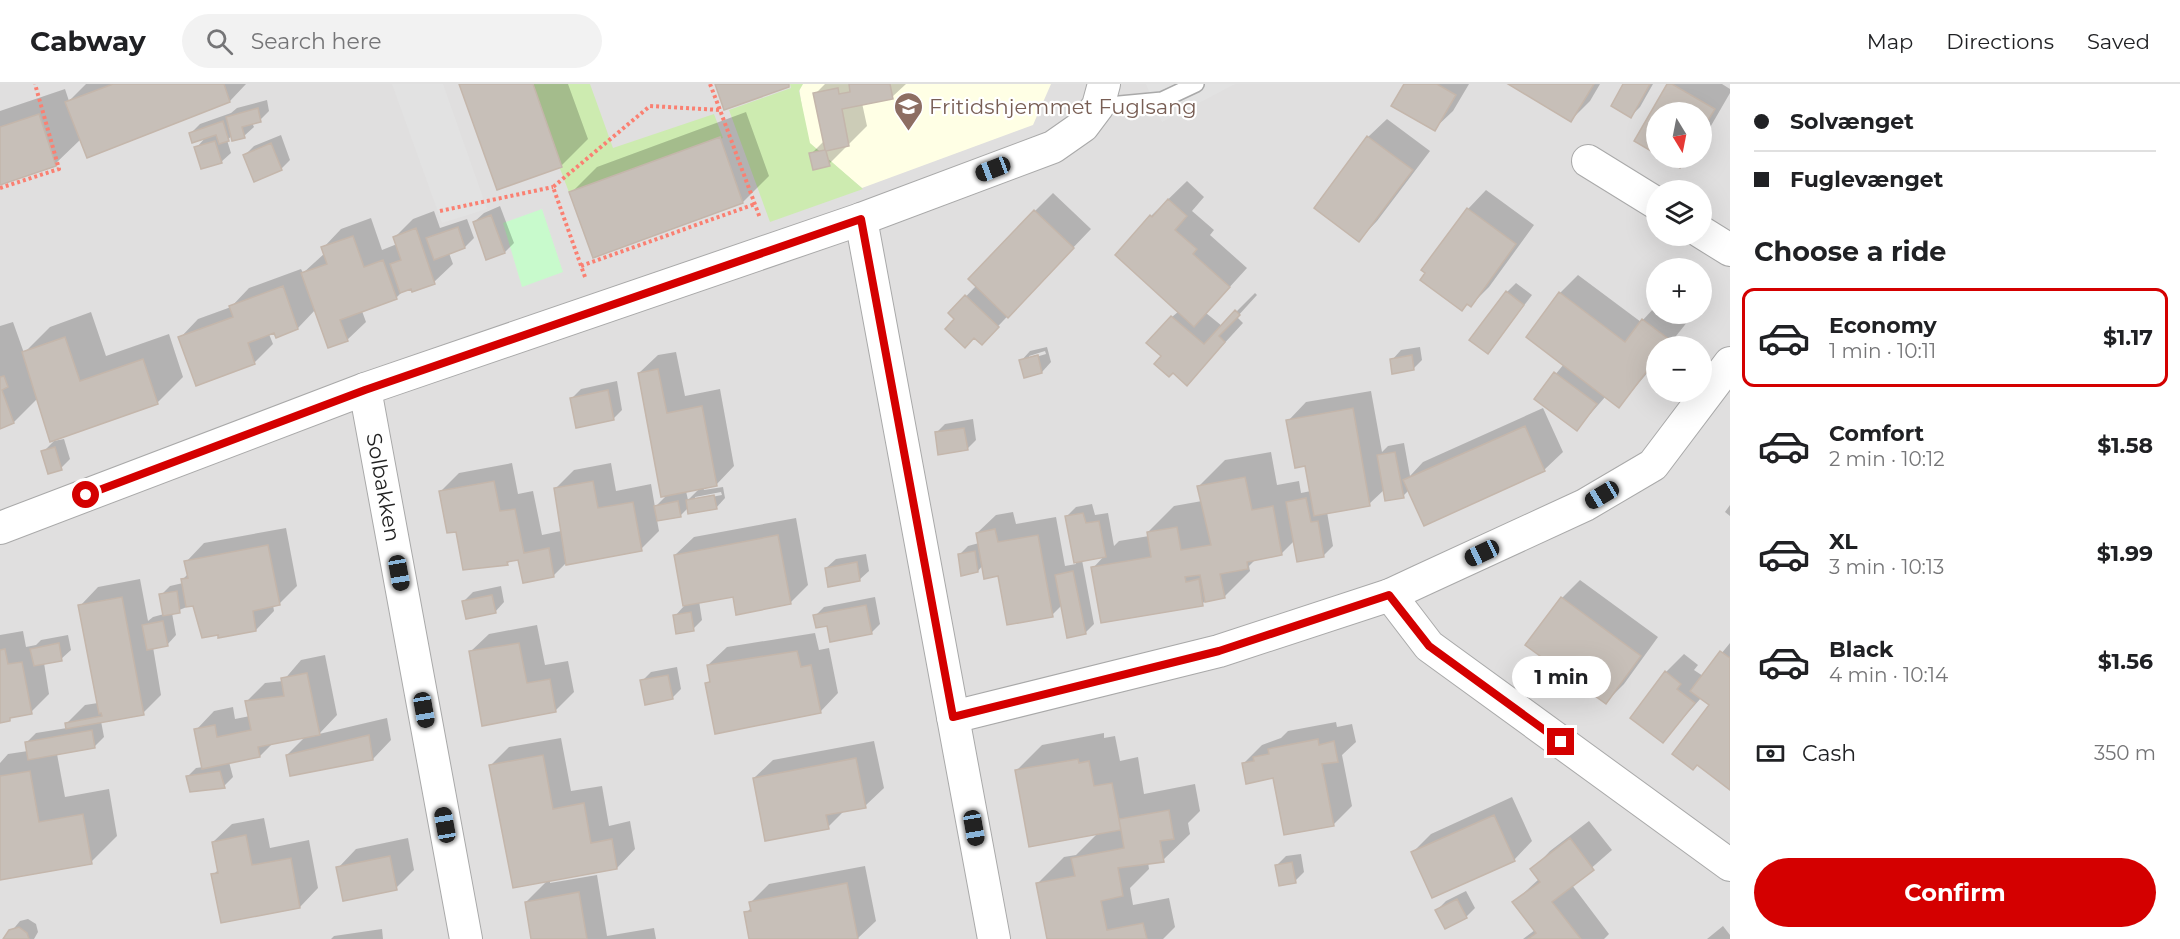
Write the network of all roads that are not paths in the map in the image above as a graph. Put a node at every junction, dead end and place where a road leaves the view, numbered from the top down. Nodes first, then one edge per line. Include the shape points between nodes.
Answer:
1 (1196, 84) edge
2 (1101, 95) edge
3 (1588, 161) dead end
4 (1646, 198) edge
5 (861, 219) junction
6 (1712, 239) edge
7 (1730, 250) edge
8 (1730, 363) edge
9 (365, 390) junction
10 (0, 528) edge
11 (1389, 595) junction
12 (953, 717) junction
13 (1730, 865) edge
14 (466, 939) edge
15 (994, 939) edge

1 - 2 lane via 1162,100
2 - 5 street via 1083,126 1053,147
3 - 4 street
5 - 9 street
5 - 12 street
6 - 7 street
8 - 11 street via 1653,465 1585,505
9 - 10 street
9 - 14 street, Solbakken
11 - 12 street via 1219,651
11 - 13 street via 1429,646
12 - 15 street

